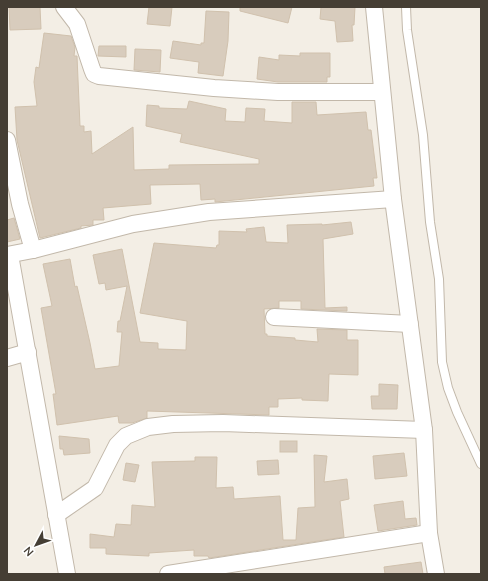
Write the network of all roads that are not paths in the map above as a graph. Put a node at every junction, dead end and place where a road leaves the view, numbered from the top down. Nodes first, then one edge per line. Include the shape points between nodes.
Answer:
1 (64, 7) edge
2 (374, 7) edge
3 (406, 7) edge
4 (381, 92) junction
5 (7, 140) edge
6 (393, 200) junction
7 (33, 250) junction
8 (8, 255) edge
9 (274, 317) dead end
10 (410, 324) junction
11 (28, 352) junction
12 (7, 358) edge
13 (424, 430) junction
14 (481, 464) edge
15 (56, 515) junction
16 (429, 534) junction
17 (67, 574) edge
18 (168, 574) edge
19 (436, 574) edge

1 - 4 street via 77,24 94,74 99,76 278,92
2 - 4 street
3 - 14 lane via 407,30 423,135 430,222 439,279 444,372 457,412
4 - 6 street
5 - 7 street via 20,204
6 - 7 street via 209,212 133,224
6 - 10 street
7 - 8 street
8 - 11 street
9 - 10 street
10 - 13 street
11 - 12 street
11 - 15 street
13 - 15 street via 223,423 148,427 126,436 117,445 95,488
13 - 16 street
15 - 17 street
16 - 18 street
16 - 19 street

